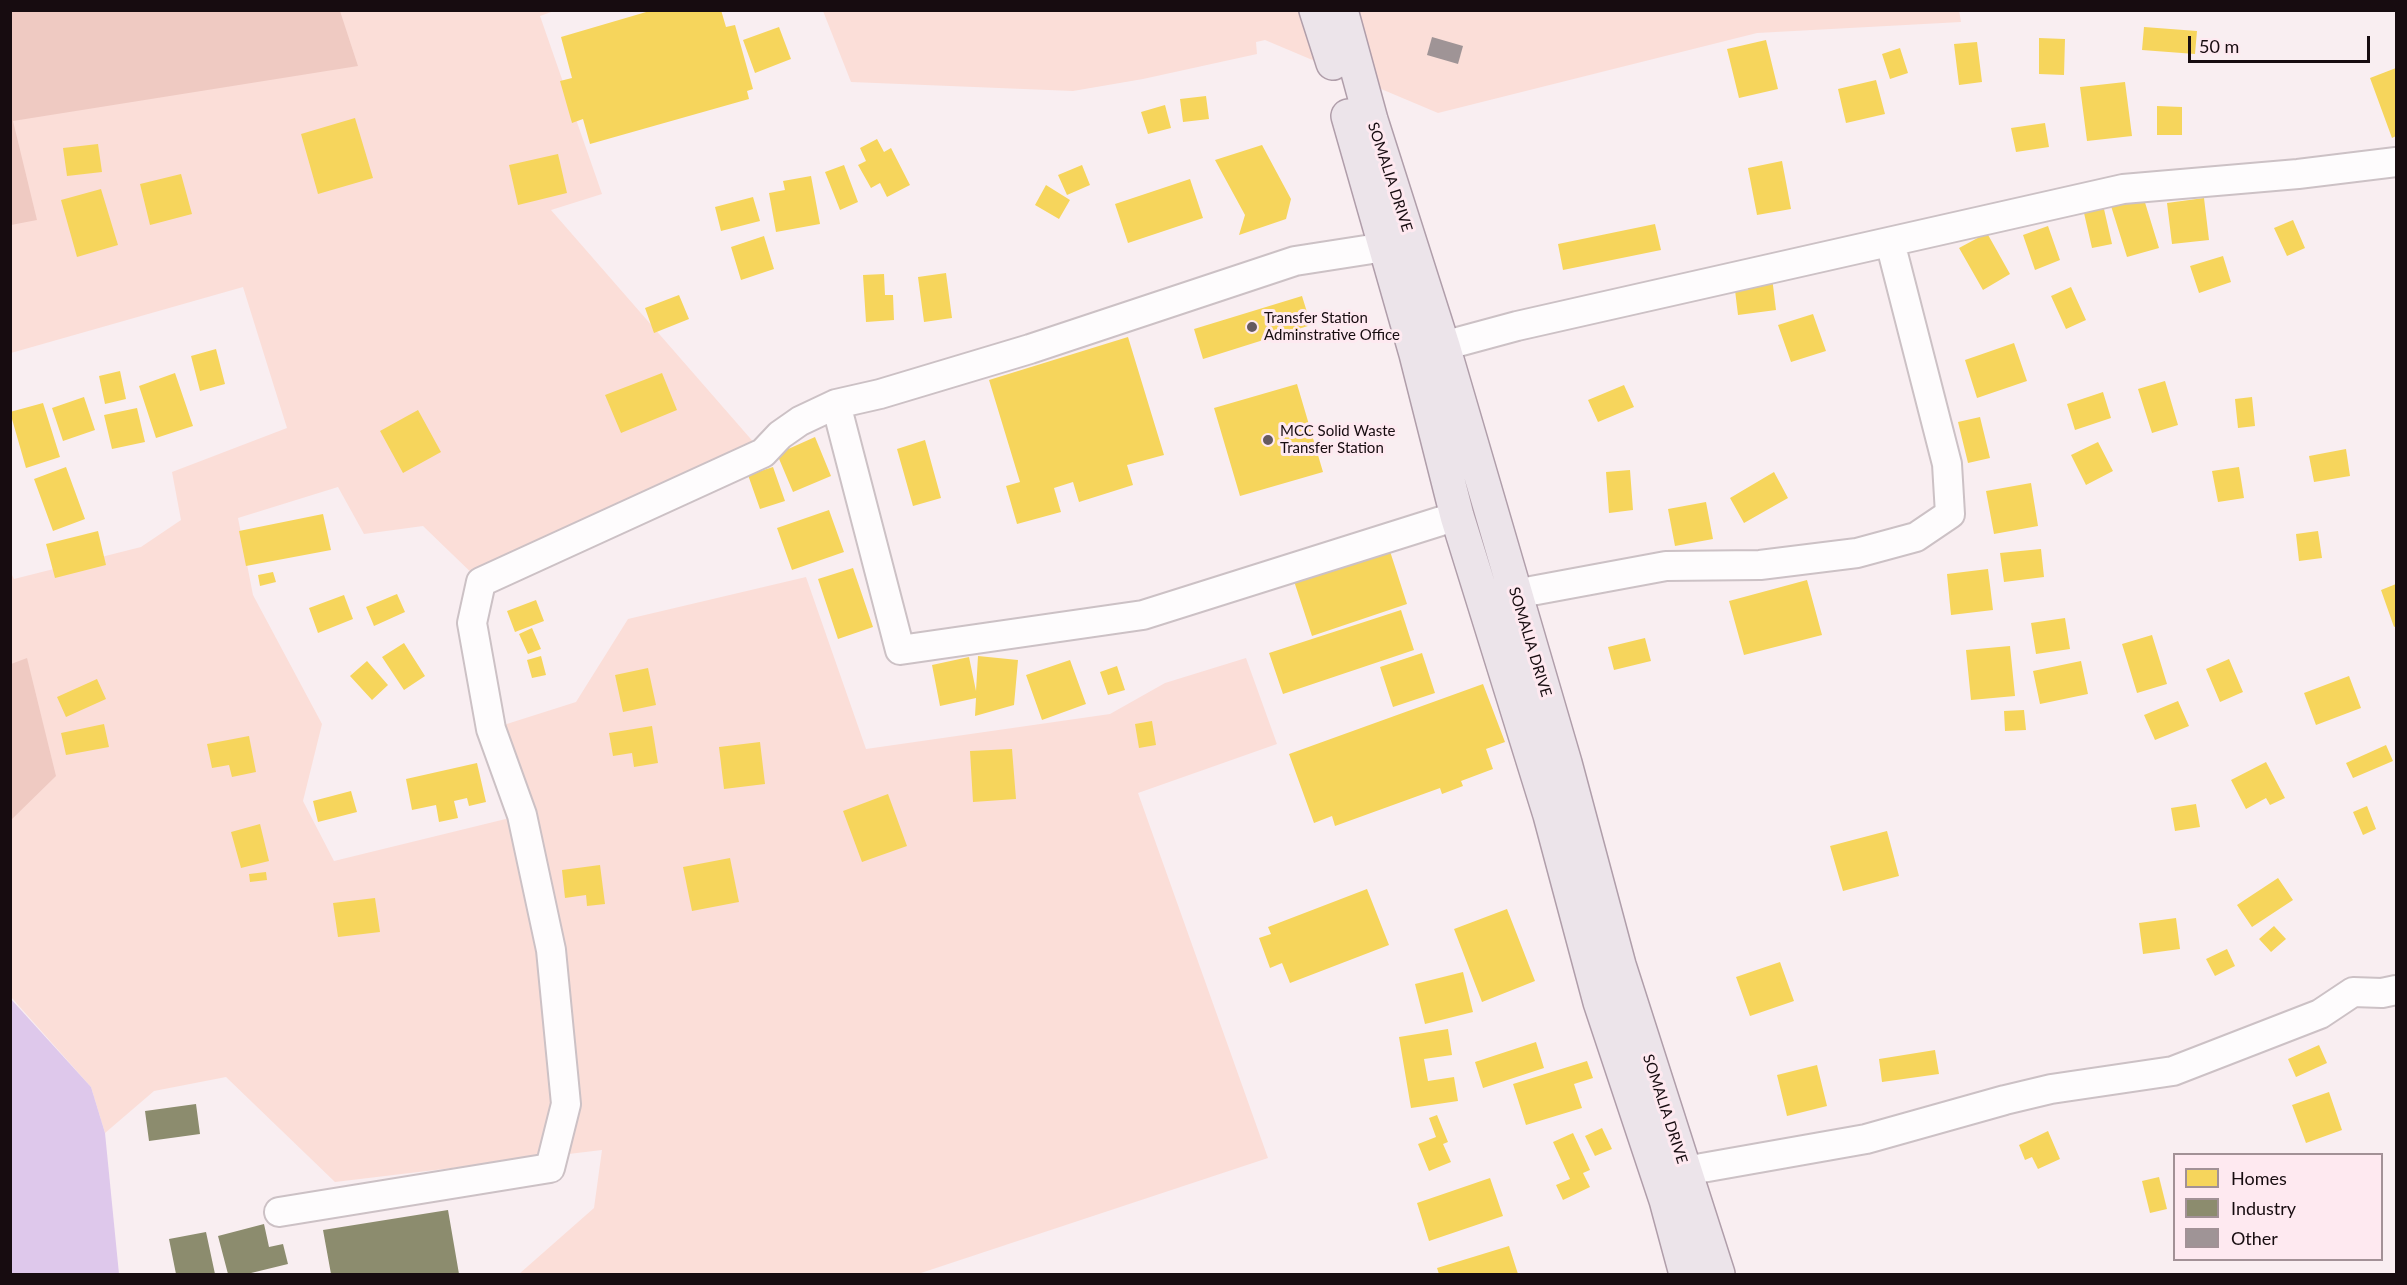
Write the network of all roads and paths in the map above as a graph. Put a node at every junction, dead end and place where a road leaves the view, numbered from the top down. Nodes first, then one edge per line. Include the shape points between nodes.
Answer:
1 (1316, 10) edge
2 (1341, 10) edge
3 (2397, 162) edge
4 (1890, 242) junction
5 (1385, 247) junction
6 (1443, 346) junction
7 (836, 404) junction
8 (1457, 516) junction
9 (1515, 594) junction
10 (2397, 990) edge
11 (1685, 1171) junction
12 (279, 1212) dead end
13 (1686, 1275) edge
14 (1718, 1275) edge

1 - 5 main road, SOMALIA DRIVE
2 - 6 main road, SOMALIA DRIVE via 1371,120
3 - 4 street via 2123,189
4 - 6 street
4 - 9 street via 1947,464 1950,514 1916,537 1857,553 1760,565 1666,566
5 - 7 street via 1295,261 1030,349
5 - 8 main road, SOMALIA DRIVE
6 - 9 main road, SOMALIA DRIVE
7 - 8 street via 900,650 1143,615
7 - 12 street via 780,435 763,453 481,582 472,623 491,729 522,814 551,950 566,1104 550,1168
8 - 13 main road, SOMALIA DRIVE via 1550,815 1599,1002
9 - 11 main road, SOMALIA DRIVE via 1619,964
10 - 11 street via 2353,992 2320,1014 2173,1071 2050,1089 1866,1139
11 - 14 main road, SOMALIA DRIVE

